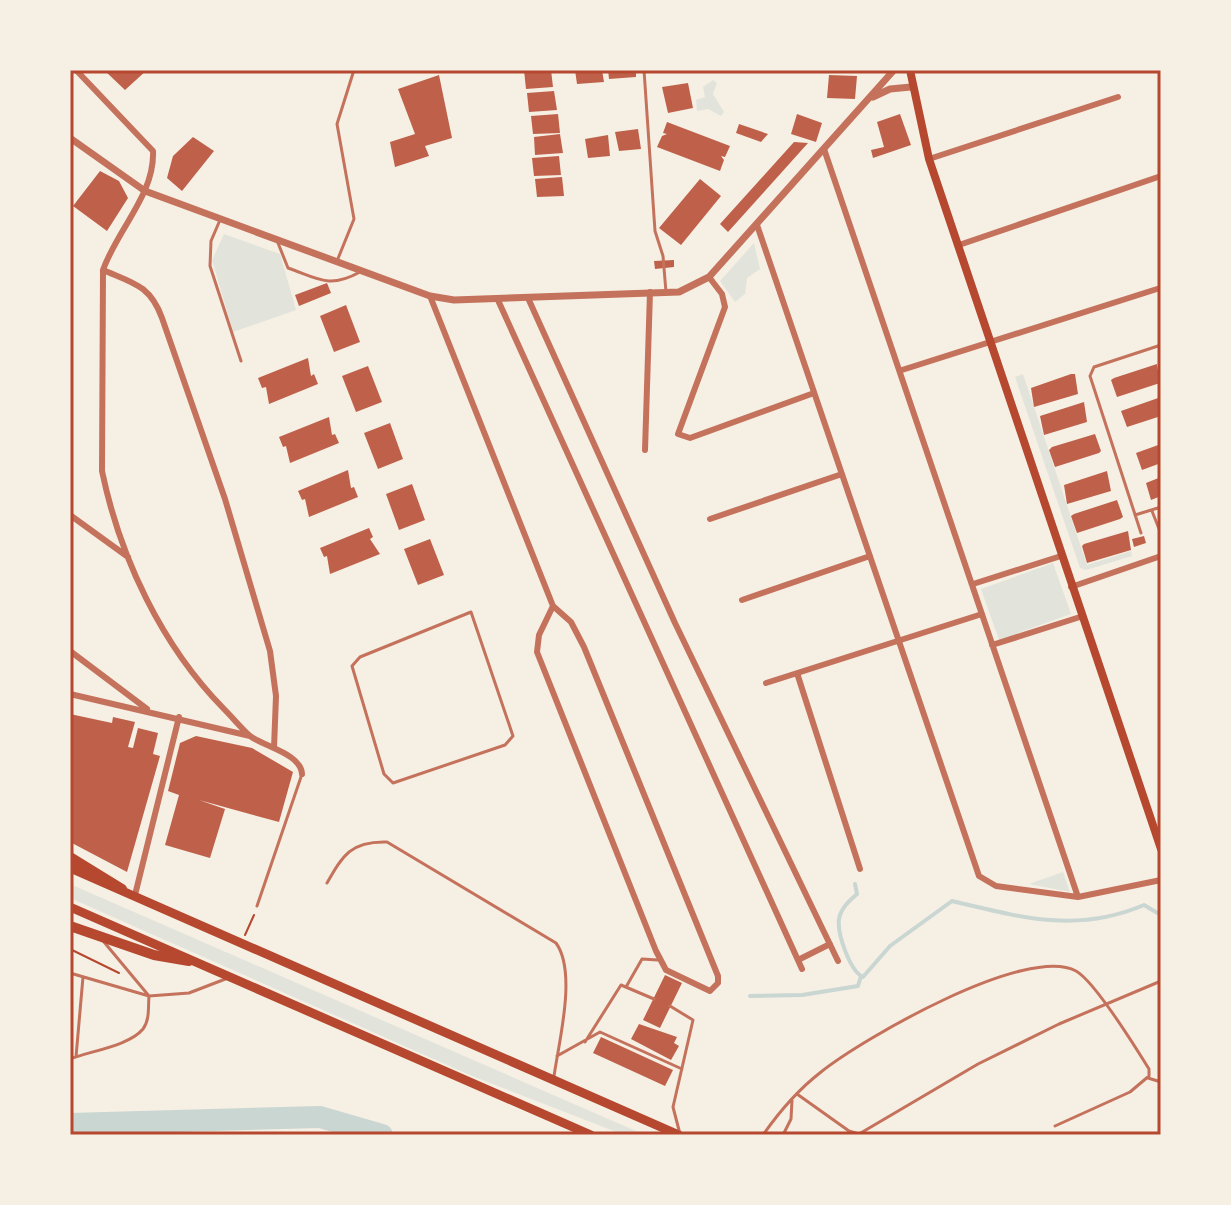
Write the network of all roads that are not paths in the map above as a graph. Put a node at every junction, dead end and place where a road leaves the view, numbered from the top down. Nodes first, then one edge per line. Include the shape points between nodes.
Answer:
1 (76, 70) edge
2 (354, 70) edge
3 (644, 70) edge
4 (894, 70) edge
5 (910, 70) edge
6 (911, 87) junction
7 (1118, 97) dead end
8 (871, 98) junction
9 (70, 138) edge
10 (824, 149) junction
11 (929, 159) junction
12 (1161, 176) edge
13 (145, 191) junction
14 (220, 220) junction
15 (757, 225) junction
16 (277, 239) junction
17 (959, 245) junction
18 (337, 261) junction
19 (103, 270) junction
20 (362, 271) junction
21 (709, 277) junction
22 (1157, 289) dead end
23 (650, 292) junction
24 (666, 292) junction
25 (430, 296) junction
26 (497, 298) junction
27 (528, 298) junction
28 (990, 342) junction
29 (1161, 345) edge
30 (241, 361) dead end
31 (902, 370) junction
32 (814, 393) junction
33 (645, 450) dead end
34 (842, 474) junction
35 (1161, 507) edge
36 (1152, 510) junction
37 (70, 515) edge
38 (1135, 515) junction
39 (710, 519) dead end
40 (1141, 533) dead end
41 (1161, 534) edge
42 (870, 556) junction
43 (1061, 556) junction
44 (1161, 556) edge
45 (128, 557) junction
46 (973, 584) junction
47 (1071, 587) junction
48 (742, 600) dead end
49 (553, 606) junction
50 (982, 614) junction
51 (1080, 617) junction
52 (899, 641) junction
53 (992, 645) junction
54 (70, 651) edge
55 (351, 673) joint
56 (797, 673) junction
57 (766, 683) dead end
58 (70, 694) edge
59 (150, 710) junction
60 (179, 717) junction
61 (251, 736) junction
62 (274, 748) junction
63 (302, 774) joint
64 (1161, 849) edge
65 (70, 857) edge
66 (70, 868) edge
67 (860, 869) dead end
68 (1161, 880) edge
69 (327, 883) dead end
70 (122, 889) junction
71 (135, 895) junction
72 (1078, 897) junction
73 (257, 906) road end
74 (70, 907) edge
75 (70, 926) edge
76 (99, 936) junction
77 (830, 944) junction
78 (660, 960) junction
79 (798, 960) junction
80 (189, 961) junction
81 (838, 961) dead end
82 (802, 969) dead end
83 (70, 973) edge
84 (83, 977) junction
85 (228, 978) junction
86 (1161, 981) edge
87 (626, 987) junction
88 (149, 996) junction
89 (654, 999) dead end
90 (670, 1006) dead end
91 (1104, 1006) junction
92 (583, 1045) junction
93 (557, 1056) junction
94 (76, 1057) junction
95 (70, 1059) edge
96 (682, 1069) junction
97 (1148, 1078) junction
98 (554, 1080) junction
99 (1161, 1082) edge
100 (797, 1094) junction
101 (792, 1100) junction
102 (1055, 1126) dead end
103 (591, 1135) edge
104 (680, 1135) edge
105 (763, 1135) edge
106 (783, 1135) edge

1 - 13 street via 153,151
2 - 18 lane via 337,130 354,219
3 - 24 lane via 655,231
4 - 8 street
5 - 6 main road
6 - 8 street
6 - 11 main road
7 - 11 street
8 - 10 street
9 - 13 street
10 - 15 street
10 - 31 street
11 - 17 main road
12 - 17 street
13 - 14 street
13 - 19 street
14 - 16 street
14 - 30 lane via 211,241 210,266
15 - 21 street
15 - 32 street
16 - 18 street
16 - 20 lane via 288,268 334,284
17 - 28 main road
18 - 20 street
19 - 45 street via 102,471
19 - 62 street via 144,288 157,303 225,499 270,651 276,696
20 - 25 street
21 - 24 street via 690,289
21 - 32 street via 725,307 678,434 690,438
22 - 28 street
23 - 24 street
23 - 27 street
23 - 33 street
25 - 26 street
25 - 49 street
26 - 27 street
26 - 79 street
27 - 77 street via 675,623
28 - 31 street
28 - 43 main road
29 - 38 lane via 1094,367 1090,384
31 - 46 street
32 - 34 street
34 - 39 street
34 - 42 street
35 - 36 lane
36 - 38 lane
36 - 41 lane
37 - 45 street
38 - 40 lane
42 - 48 street
42 - 52 street
43 - 46 street
43 - 47 main road
44 - 47 street
45 - 61 street via 178,655
46 - 50 street
47 - 51 main road
49 - 78 street via 537,652
49 - 78 street via 571,622 584,647 718,976 715,988 706,990 666,970
50 - 52 street
50 - 53 street
51 - 53 street
51 - 64 main road
52 - 56 street
52 - 72 street via 979,876 996,886
53 - 72 street
54 - 59 street
55 - 55 lane via 360,657 471,612 513,736 505,745 393,783 384,774
56 - 57 street
56 - 67 street
58 - 59 street
59 - 60 street
60 - 61 street
60 - 71 street
61 - 62 street
62 - 63 street via 301,766
63 - 73 lane
65 - 70 highway
66 - 70 highway
68 - 72 street
69 - 93 lane via 343,855 364,843 387,842 556,943 565,955
70 - 71 highway
71 - 98 highway
74 - 80 highway
75 - 76 highway
76 - 80 highway
76 - 88 lane
77 - 79 street
77 - 81 street
78 - 87 lane via 642,959
79 - 82 street
80 - 85 highway
83 - 84 lane
84 - 88 lane
84 - 94 lane
85 - 88 lane via 189,993
85 - 103 highway
86 - 91 lane
87 - 89 lane
87 - 92 lane via 621,985
88 - 94 lane via 141,1031
90 - 96 lane via 693,1020
91 - 97 lane via 1149,1069
91 - 100 lane via 978,1064 859,1134
91 - 100 lane via 1078,972 1063,966 1022,969 950,996 841,1057
92 - 93 lane
92 - 96 lane via 600,1032 610,1034
93 - 98 lane
94 - 95 lane
96 - 104 lane via 673,1107
97 - 99 lane
97 - 102 lane via 1130,1092
98 - 104 highway
100 - 101 lane
101 - 105 lane
101 - 106 lane

